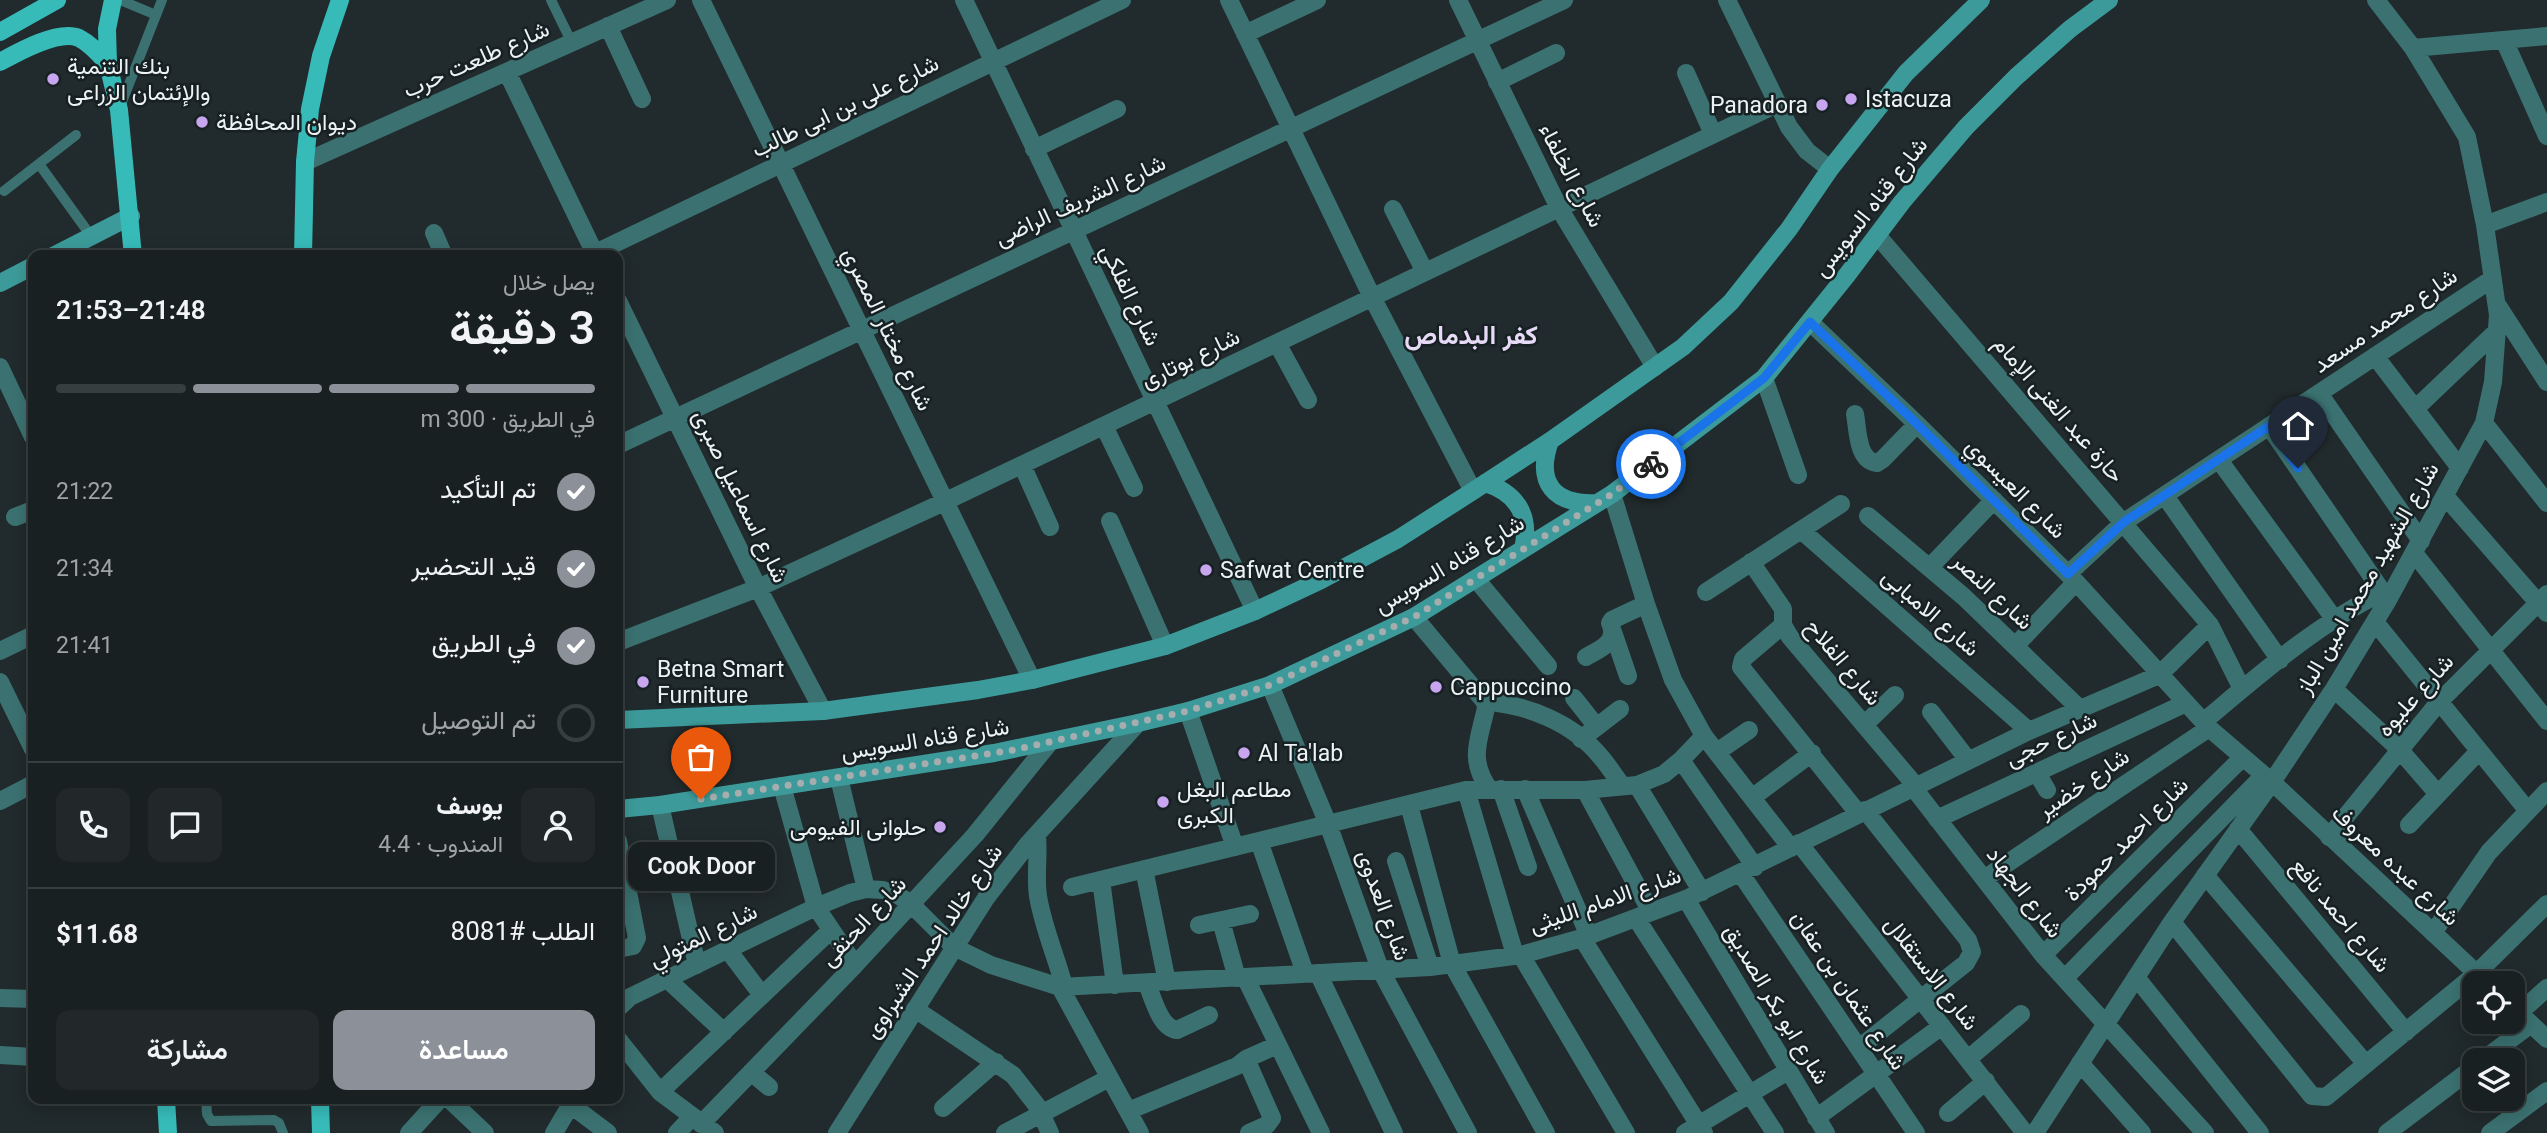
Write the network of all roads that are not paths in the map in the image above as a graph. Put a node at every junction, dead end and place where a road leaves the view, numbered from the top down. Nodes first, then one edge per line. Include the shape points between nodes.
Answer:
1 (57, 0) edge
2 (113, 0) edge
3 (120, 0) edge
4 (162, 0) edge
5 (551, 0) edge
6 (667, 0) edge
7 (701, 0) edge
8 (964, 0) edge
9 (1122, 0) edge
10 (1229, 0) edge
11 (1317, 0) edge
12 (1458, 0) edge
13 (1564, 0) edge
14 (1727, 0) edge
15 (1981, 0) edge
16 (2109, 0) edge
17 (2376, 0) edge
18 (341, 2) edge
19 (156, 15) junction
20 (608, 26) junction
21 (0, 32) edge
22 (1245, 34) junction
23 (2547, 36) edge
24 (2504, 40) junction
25 (1478, 41) junction
26 (572, 43) junction
27 (2413, 48) junction
28 (1556, 53) dead end
29 (0, 62) edge
30 (993, 62) junction
31 (108, 64) junction
32 (506, 72) junction
33 (1686, 73) dead end
34 (1497, 82) junction
35 (642, 99) dead end
36 (1777, 104) junction
37 (1117, 109) dead end
38 (119, 110) junction
39 (1291, 128) junction
40 (1713, 134) junction
41 (76, 135) dead end
42 (2547, 136) edge
43 (1034, 149) junction
44 (305, 162) junction
45 (38, 164) junction
46 (780, 164) junction
47 (1830, 169) junction
48 (4, 191) dead end
49 (1559, 208) junction
50 (2544, 208) edge
51 (1393, 209) dead end
52 (131, 216) junction
53 (2484, 225) junction
54 (1073, 231) junction
55 (434, 233) dead end
56 (1877, 235) junction
57 (91, 236) junction
58 (64, 250) edge
59 (133, 250) edge
60 (303, 250) edge
61 (441, 250) edge
62 (591, 250) edge
63 (603, 250) edge
64 (28, 268) edge
65 (1425, 272) junction
66 (2492, 279) junction
67 (0, 283) edge
68 (1372, 297) junction
69 (2496, 303) junction
70 (623, 311) edge
71 (1810, 322) junction
72 (861, 330) junction
73 (2498, 330) junction
74 (1277, 343) junction
75 (2375, 356) junction
76 (0, 367) edge
77 (1655, 367) junction
78 (1764, 378) junction
79 (2547, 382) edge
80 (2319, 393) junction
81 (1308, 400) dead end
82 (1155, 401) junction
83 (2415, 409) junction
84 (1855, 414) dead end
85 (675, 418) junction
86 (1917, 424) junction
87 (2484, 424) junction
88 (28, 426) edge
89 (1104, 426) junction
90 (2269, 426) junction
91 (1550, 441) junction
92 (623, 443) edge
93 (2219, 460) junction
94 (1022, 465) junction
95 (2460, 468) junction
96 (1798, 475) dead end
97 (1479, 487) junction
98 (1135, 488) dead end
99 (2165, 496) junction
100 (2445, 496) junction
101 (1605, 499) junction
102 (1994, 500) junction
103 (944, 502) junction
104 (2547, 503) edge
105 (1841, 504) dead end
106 (28, 512) edge
107 (1868, 516) dead end
108 (15, 517) dead end
109 (1110, 521) dead end
110 (2124, 522) junction
111 (1050, 527) dead end
112 (1801, 530) junction
113 (2417, 547) junction
114 (1523, 549) junction
115 (1751, 562) junction
116 (1930, 567) junction
117 (2072, 578) junction
118 (1476, 579) junction
119 (758, 588) junction
120 (1706, 592) dead end
121 (2385, 596) junction
122 (2544, 603) edge
123 (1646, 604) junction
124 (1255, 611) junction
125 (1414, 617) junction
126 (2335, 621) junction
127 (2375, 622) junction
128 (1783, 625) junction
129 (2210, 625) junction
130 (1613, 632) junction
131 (28, 637) edge
132 (623, 640) edge
133 (2016, 645) junction
134 (1165, 646) junction
135 (2491, 650) junction
136 (0, 651) edge
137 (1586, 657) dead end
138 (2280, 660) junction
139 (1548, 666) dead end
140 (2159, 675) junction
141 (1628, 676) dead end
142 (1032, 680) junction
143 (0, 682) edge
144 (1270, 685) junction
145 (2334, 688) junction
146 (2242, 690) junction
147 (1895, 695) dead end
148 (1574, 698) dead end
149 (1485, 702) junction
150 (2439, 702) junction
151 (2186, 703) junction
152 (2079, 708) junction
153 (1620, 709) dead end
154 (823, 711) junction
155 (1188, 711) junction
156 (1931, 712) dead end
157 (17, 716) junction
158 (623, 720) edge
159 (2547, 721) edge
160 (1138, 723) junction
161 (0, 724) edge
162 (1864, 725) junction
163 (2206, 725) junction
164 (1597, 727) junction
165 (1749, 730) dead end
166 (2029, 731) junction
167 (1704, 736) junction
168 (1581, 738) junction
169 (28, 739) edge
170 (1050, 742) junction
171 (2399, 749) junction
172 (2479, 751) junction
173 (1717, 752) junction
174 (1812, 753) junction
175 (2243, 757) junction
176 (1681, 760) junction
177 (1968, 760) junction
178 (2037, 773) junction
179 (839, 778) junction
180 (2268, 779) junction
181 (782, 786) junction
182 (1630, 786) junction
183 (1913, 786) junction
184 (28, 787) edge
185 (1495, 789) junction
186 (1525, 789) junction
187 (1466, 790) junction
188 (1585, 790) junction
189 (2047, 790) dead end
190 (2547, 790) edge
191 (2438, 794) junction
192 (1753, 797) junction
193 (0, 801) edge
194 (660, 805) junction
195 (1409, 805) junction
196 (623, 809) edge
197 (2528, 811) junction
198 (1861, 812) junction
199 (1937, 819) junction
200 (1328, 824) junction
201 (2409, 825) dead end
202 (2238, 829) junction
203 (1037, 836) junction
204 (2329, 837) junction
205 (1259, 841) junction
206 (1795, 846) junction
207 (1235, 847) junction
208 (1421, 852) junction
209 (623, 867) edge
210 (1528, 867) dead end
211 (1144, 869) junction
212 (1748, 870) junction
213 (2205, 875) junction
214 (1984, 879) junction
215 (1101, 880) junction
216 (1072, 887) dead end
217 (866, 889) junction
218 (1694, 896) junction
219 (2547, 904) edge
220 (912, 905) junction
221 (817, 907) junction
222 (1250, 914) dead end
223 (1643, 915) junction
224 (1221, 920) junction
225 (2172, 922) junction
226 (1199, 925) dead end
227 (831, 930) junction
228 (2433, 933) junction
229 (1585, 937) junction
230 (954, 947) junction
231 (623, 948) edge
232 (728, 950) junction
233 (1518, 955) junction
234 (2043, 955) junction
235 (1452, 964) junction
236 (697, 965) junction
237 (855, 965) junction
238 (1430, 967) junction
239 (1380, 969) junction
240 (2474, 971) edge
241 (2488, 971) edge
242 (1311, 973) junction
243 (1241, 977) junction
244 (2136, 977) junction
245 (2065, 978) junction
246 (667, 979) junction
247 (1167, 982) junction
248 (1147, 984) junction
249 (1115, 985) junction
250 (1062, 986) junction
251 (2547, 988) edge
252 (2462, 992) edge
253 (762, 995) junction
254 (0, 998) edge
255 (28, 999) edge
256 (1921, 999) junction
257 (623, 1003) edge
258 (915, 1009) junction
259 (2525, 1011) edge
260 (2021, 1014) dead end
261 (1209, 1015) dead end
262 (2525, 1019) edge
263 (2106, 1023) junction
264 (1942, 1026) junction
265 (2406, 1031) junction
266 (724, 1032) junction
267 (2505, 1034) edge
268 (2547, 1038) edge
269 (623, 1045) edge
270 (1277, 1045) junction
271 (1859, 1048) junction
272 (2493, 1048) edge
273 (0, 1055) edge
274 (28, 1057) edge
275 (1246, 1059) junction
276 (1968, 1059) junction
277 (996, 1062) junction
278 (2080, 1063) junction
279 (2366, 1064) junction
280 (1788, 1071) junction
281 (751, 1072) junction
282 (1877, 1074) junction
283 (2462, 1076) edge
284 (1109, 1078) junction
285 (1986, 1081) junction
286 (769, 1087) dead end
287 (660, 1091) junction
288 (2547, 1091) edge
289 (1750, 1094) junction
290 (166, 1104) edge
291 (206, 1104) edge
292 (320, 1104) edge
293 (435, 1104) edge
294 (454, 1104) edge
295 (572, 1104) edge
296 (575, 1104) edge
297 (943, 1108) dead end
298 (1128, 1111) junction
299 (1948, 1113) dead end
300 (1041, 1114) junction
301 (703, 1125) edge
302 (1821, 1126) edge
303 (1696, 1130) edge
304 (1907, 1130) edge
305 (168, 1133) edge
306 (283, 1133) edge
307 (321, 1133) edge
308 (409, 1133) edge
309 (485, 1133) edge
310 (554, 1133) edge
311 (608, 1133) edge
312 (677, 1133) edge
313 (836, 1133) edge
314 (1005, 1133) edge
315 (1050, 1133) edge
316 (1140, 1133) edge
317 (1249, 1133) edge
318 (1321, 1133) edge
319 (1394, 1133) edge
320 (1468, 1133) edge
321 (1546, 1133) edge
322 (1626, 1133) edge
323 (1775, 1133) edge
324 (2025, 1133) edge
325 (2035, 1133) edge
326 (2142, 1133) edge
327 (2205, 1133) edge
328 (2260, 1133) edge
329 (2387, 1133) edge
330 (2490, 1133) edge

1 - 21 main road
2 - 31 main road via 107,29
3 - 19 lane
4 - 19 lane
5 - 26 lane
6 - 20 street, شارع طلعت حرب
7 - 46 street, شارع مختار المصري
8 - 30 street, شارع الفلكي
9 - 30 street, شارع على بن ابى طالب
10 - 22 street
11 - 22 street
12 - 25 street, شارع الخلفاء
13 - 25 street, شارع الشريف الراضى
14 - 36 street
15 - 47 main road, شارع قناه السويس via 1906,73
16 - 56 main road, شارع قناه السويس via 2070,29 1974,119
17 - 27 street, شارع الشهيد محمد امين الباز
18 - 44 main road via 321,56
19 - 38 lane
20 - 26 street, شارع طلعت حرب
20 - 35 street
22 - 39 street
23 - 24 street
24 - 27 street
24 - 42 street
25 - 34 street, شارع الخلفاء
25 - 39 street, شارع الشريف الراضى
26 - 32 street, شارع طلعت حرب
27 - 53 street, شارع الشهيد محمد امين الباز via 2467,137
28 - 34 street
29 - 31 main road via 57,37 77,37
30 - 43 street, شارع الفلكي
30 - 46 street, شارع على بن ابى طالب
31 - 38 main road
32 - 44 street, شارع طلعت حرب
32 - 62 street
33 - 40 street
34 - 49 street, شارع الخلفاء
36 - 40 street, شارع بوتارى
36 - 47 street via 1807,151
37 - 43 street
38 - 52 main road
39 - 54 street, شارع الشريف الراضى
39 - 68 street
40 - 49 street, شارع بوتارى
41 - 45 lane
43 - 54 street, شارع الفلكي
44 - 60 main road
45 - 48 lane
45 - 57 lane
46 - 63 street, شارع على بن ابى طالب
46 - 72 street, شارع مختار المصري
47 - 77 main road, شارع قناه السويس via 1731,303
49 - 65 street, شارع بوتارى
49 - 77 street, شارع الخلفاء
50 - 53 street
51 - 65 street
52 - 57 main road
52 - 59 main road
53 - 66 street, شارع الشهيد محمد امين الباز
54 - 72 street, شارع الشريف الراضى
54 - 82 street, شارع الفلكي
55 - 61 street
56 - 71 main road, شارع قناه السويس
56 - 110 street, حارة عبد الغنى الإمام
57 - 58 main road
64 - 67 main road
65 - 68 street, شارع بوتارى
66 - 69 street, شارع الشهيد محمد امين الباز
66 - 75 street, شارع محمد مسعد
68 - 74 street, شارع بوتارى
68 - 97 street
69 - 73 street, شارع الشهيد محمد امين الباز
69 - 79 street
70 - 85 street, شارع اسماعيل صبرى
71 - 78 main road, شارع قناه السويس
71 - 86 street, شارع العيسوي
72 - 85 street, شارع الشريف الراضى
72 - 103 street, شارع مختار المصري
73 - 83 street
73 - 87 street, شارع الشهيد محمد امين الباز
74 - 81 street
74 - 82 street, شارع بوتارى
75 - 80 street, شارع محمد مسعد
75 - 83 street
76 - 88 street
77 - 91 main road, شارع قناه السويس
78 - 96 street
78 - 101 main road, شارع قناه السويس
80 - 90 street, شارع محمد مسعد
80 - 113 street
82 - 89 street, شارع بوتارى
82 - 124 street, شارع الفلكي
83 - 95 street
84 - 86 street via 1869,462 1883,459
85 - 92 street, شارع الشريف الراضى
85 - 119 street, شارع اسماعيل صبرى
86 - 102 street, شارع العيسوي
87 - 95 street, شارع الشهيد محمد امين الباز
87 - 104 street
89 - 94 street, شارع بوتارى
89 - 98 street
90 - 93 street, شارع محمد مسعد
90 - 121 street
91 - 97 main road, شارع قناه السويس
91 - 101 main road via 1544,475 1552,490 1581,504
93 - 99 street, شارع محمد مسعد
93 - 126 street
94 - 103 street, شارع بوتارى
94 - 111 street
95 - 100 street, شارع الشهيد محمد امين الباز
97 - 114 main road via 1508,493 1523,512
97 - 124 main road, شارع قناه السويس via 1398,539
99 - 110 street, شارع محمد مسعد
99 - 138 street
100 - 113 street, شارع الشهيد محمد امين الباز
100 - 122 street
101 - 114 main road, شارع قناه السويس
101 - 123 street, شارع الاستقلال
102 - 116 street
102 - 117 street, شارع العيسوي
103 - 119 street, شارع بوتارى
103 - 142 street, شارع مختار المصري
105 - 112 street
106 - 108 street
107 - 116 street, شارع النصر
109 - 134 street
110 - 117 street, شارع محمد مسعد
110 - 129 street, حارة عبد الغنى الإمام
112 - 115 street
112 - 166 street, شارع الامبابى
113 - 121 street, شارع الشهيد محمد امين الباز
113 - 135 street
114 - 118 main road, شارع قناه السويس
115 - 120 street
115 - 128 street, شارع الفلاح via 1783,609
116 - 133 street, شارع النصر
117 - 133 street, شارع محمد مسعد
117 - 140 street, شارع العيسوي
118 - 125 main road, شارع قناه السويس
118 - 139 street
119 - 132 street, شارع بوتارى
119 - 154 street, شارع اسماعيل صبرى
121 - 126 street, شارع خضير
121 - 127 street, شارع الشهيد محمد امين الباز
122 - 135 street, شارع عليوه
123 - 130 street via 1612,620
123 - 167 street, شارع الاستقلال via 1674,681
124 - 134 main road, شارع قناه السويس
125 - 144 main road, شارع قناه السويس
125 - 149 street
126 - 138 street, شارع خضير
127 - 145 street, شارع الشهيد محمد امين الباز
127 - 150 street
128 - 162 street, شارع الفلاح
128 - 174 street via 1742,659 1741,667
129 - 140 street, شارع الامام الليثى
129 - 146 street, حارة عبد الغنى الإمام
130 - 137 street via 1608,644
130 - 141 street
131 - 136 street
133 - 152 street, شارع النصر
134 - 142 main road, شارع قناه السويس
135 - 150 street, شارع عليوه
135 - 159 street
138 - 146 street, شارع خضير
140 - 151 street, شارع العيسوي
140 - 152 street, شارع الامام الليثى
142 - 154 main road, شارع قناه السويس
143 - 157 street
144 - 155 main road, شارع قناه السويس
144 - 200 street, شارع العدوى
145 - 171 street
145 - 180 street, شارع الشهيد محمد امين الباز
146 - 163 street, شارع خضير
147 - 162 street
148 - 164 street
149 - 168 street, شارع ابو بكر الصديق via 1521,706
149 - 185 street via 1475,760 1481,777
150 - 171 street, شارع عليوه
150 - 172 street
151 - 163 street, شارع العيسوي
151 - 178 street, شارع حجى
152 - 166 street, شارع الامام الليثى
153 - 164 street
154 - 158 main road, شارع قناه السويس
155 - 160 main road, شارع قناه السويس
155 - 207 street
156 - 177 street
157 - 161 street
157 - 169 street
160 - 170 main road, شارع قناه السويس
160 - 203 street, شارع خالد احمد الشبراوى
162 - 183 street, شارع الفلاح
163 - 175 street, شارع العيسوي
163 - 214 street, شارع خضير
164 - 168 street
165 - 173 street
166 - 177 street, شارع الامام الليثى
167 - 173 street, شارع الاستقلال
167 - 176 street
168 - 182 street, شارع ابو بكر الصديق
170 - 179 main road, شارع قناه السويس
170 - 220 street, شارع الحنفى
171 - 191 street
171 - 204 street, شارع عليوه
172 - 191 street
172 - 197 street
173 - 192 street, شارع الاستقلال
174 - 192 street
174 - 198 street
175 - 180 street, شارع العيسوي
175 - 234 street, شارع احمد حمودة
176 - 182 street via 1664,774
176 - 212 street, شارع عثمان بن عفان
177 - 183 street, شارع الامام الليثى
178 - 189 street
178 - 199 street, شارع حجى
179 - 181 main road, شارع قناه السويس
179 - 217 street
180 - 202 street, شارع الشهيد محمد امين الباز
180 - 204 street, شارع عبده معروف
180 - 245 street
181 - 194 main road, شارع قناه السويس
181 - 221 street
182 - 188 street
182 - 218 street, شارع ابو بكر الصديق
183 - 198 street, شارع الامام الليثى
183 - 199 street, شارع الجهاد
184 - 193 street
185 - 186 street
185 - 187 street
185 - 210 street
186 - 188 street
186 - 229 street
187 - 195 street
187 - 233 street
188 - 223 street
190 - 197 street
191 - 201 street
192 - 206 street, شارع الاستقلال
194 - 196 main road, شارع قناه السويس
194 - 236 street
195 - 200 street
195 - 208 street
197 - 228 street via 2489,852
198 - 206 street, شارع الامام الليثى
198 - 256 street via 1971,946 1966,963
199 - 214 street, شارع الجهاد
200 - 205 street
200 - 239 street, شارع العدوى
202 - 213 street, شارع الشهيد محمد امين الباز
202 - 265 street, شارع احمد نافع
203 - 230 street, شارع خالد احمد الشبراوى via 986,898
203 - 250 street via 1038,896
204 - 228 street, شارع عبده معروف
205 - 207 street
205 - 242 street
206 - 212 street, شارع الامام الليثى
206 - 256 street, شارع الاستقلال
207 - 211 street
208 - 235 street
208 - 238 street via 1390,863
209 - 231 street via 637,938 633,946
211 - 215 street
211 - 247 street
212 - 218 street, شارع الامام الليثى
212 - 271 street, شارع عثمان بن عفان
213 - 225 street, شارع الشهيد محمد امين الباز
213 - 279 street
214 - 234 street, شارع الجهاد
215 - 216 street
215 - 249 street
217 - 220 street via 898,895
217 - 221 street, شارع المتولي
218 - 223 street, شارع الامام الليثى
218 - 280 street, شارع ابو بكر الصديق
219 - 241 street
220 - 230 street
220 - 237 street, شارع الحنفى
221 - 227 street
221 - 232 street, شارع المتولي
222 - 224 street
223 - 229 street, شارع الامام الليثى
223 - 289 street
224 - 226 street
224 - 243 street
225 - 244 street, شارع الشهيد محمد امين الباز
225 - 279 street via 2312,1096 2326,1097
227 - 237 street
227 - 253 street
228 - 240 street, شارع عبده معروف
229 - 233 street, شارع الامام الليثى
229 - 303 street
230 - 250 street, شارع الامام الليثى via 991,965
230 - 258 street, شارع خالد احمد الشبراوى
232 - 236 street, شارع المتولي
232 - 253 street
233 - 235 street, شارع الامام الليثى
233 - 322 street
234 - 245 street, شارع الجهاد
235 - 238 street, شارع الامام الليثى
235 - 321 street
236 - 246 street, شارع المتولي
237 - 281 street, شارع الحنفى
238 - 239 street, شارع الامام الليثى
239 - 242 street, شارع الامام الليثى
239 - 320 street, شارع العدوى
242 - 243 street, شارع الامام الليثى
242 - 319 street
243 - 247 street, شارع الامام الليثى
243 - 270 street
244 - 263 street, شارع الشهيد محمد امين الباز
244 - 328 street
245 - 263 street, شارع الجهاد
246 - 257 street, شارع المتولي
246 - 266 street
247 - 248 street, شارع الامام الليثى
248 - 249 street, شارع الامام الليثى
248 - 261 street via 1172,1030
249 - 250 street, شارع الامام الليثى
250 - 284 street
251 - 259 street
252 - 265 street
253 - 266 street
254 - 255 street
256 - 264 street, شارع الاستقلال
256 - 271 street
258 - 277 street
258 - 313 street, شارع خالد احمد الشبراوى
260 - 276 street
262 - 268 street
263 - 278 street, شارع الشهيد محمد امين الباز
263 - 327 street, شارع الجهاد
264 - 276 street, شارع الاستقلال
264 - 282 street
265 - 279 street
266 - 287 street
267 - 272 street
269 - 287 street
270 - 275 street
270 - 318 street
271 - 282 street, شارع عثمان بن عفان
273 - 274 street
275 - 298 street
275 - 317 street via 1272,1118
276 - 285 street, شارع الاستقلال
277 - 297 street
277 - 300 street via 1013,1074
278 - 325 street, شارع الشهيد محمد امين الباز
278 - 326 street
280 - 289 street
280 - 302 street, شارع ابو بكر الصديق
281 - 286 street
281 - 301 street, شارع الحنفى
282 - 302 street
282 - 304 street, شارع عثمان بن عفان
283 - 329 street
284 - 298 street
284 - 300 street
285 - 299 street
285 - 324 street, شارع الاستقلال
287 - 301 street
288 - 330 street
289 - 303 street
289 - 323 street
290 - 305 main road
291 - 306 lane via 211,1121 274,1120
292 - 307 main road
293 - 308 street
294 - 309 street
295 - 310 street
296 - 311 street
298 - 316 street
300 - 314 street
300 - 315 street
301 - 312 street, شارع الحنفى

